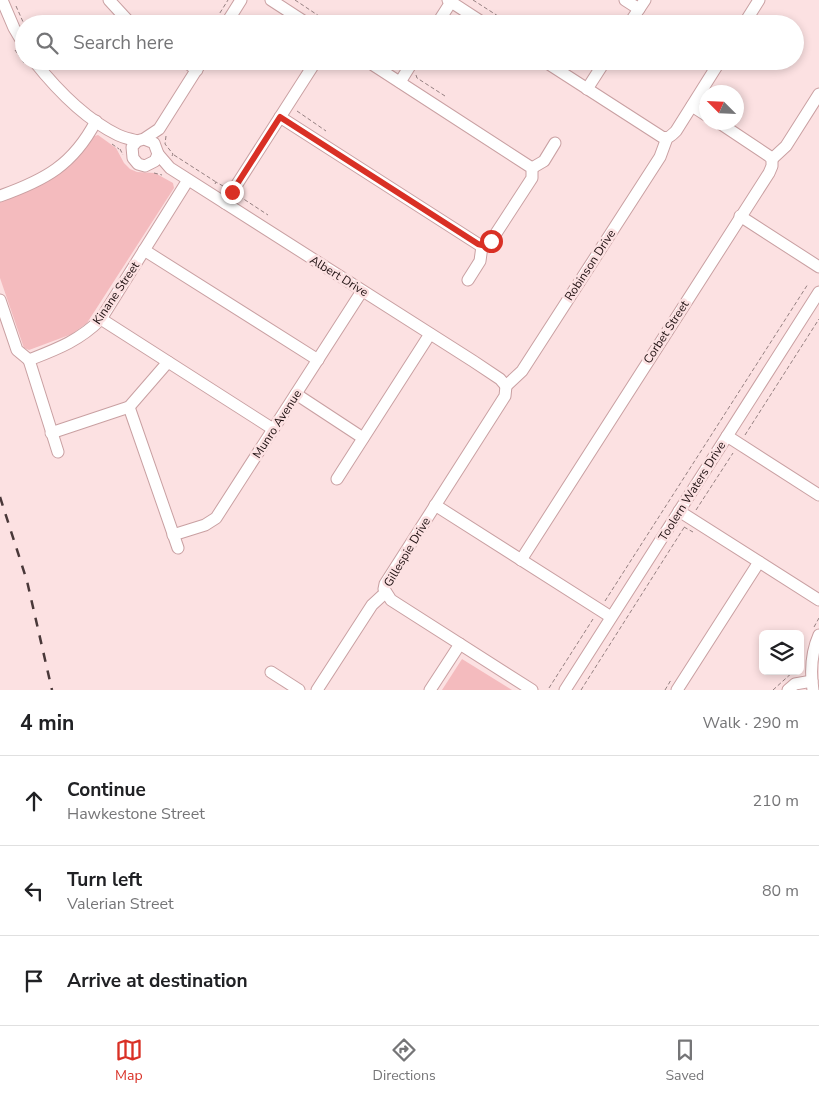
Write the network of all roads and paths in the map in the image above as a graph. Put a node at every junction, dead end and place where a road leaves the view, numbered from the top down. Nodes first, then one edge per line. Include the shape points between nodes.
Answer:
1 (2, 0) edge
2 (13, 0) edge
3 (109, 0) edge
4 (228, 0) edge
5 (241, 0) edge
6 (271, 0) edge
7 (294, 0) edge
8 (473, 0) edge
9 (625, 0) edge
10 (759, 0) edge
11 (450, 1) edge
12 (642, 4) edge
13 (20, 15) edge
14 (123, 15) edge
15 (219, 15) edge
16 (232, 15) edge
17 (294, 15) edge
18 (317, 15) edge
19 (442, 15) edge
20 (471, 15) edge
21 (496, 15) edge
22 (635, 15) edge
23 (750, 15) edge
24 (15, 32) edge
25 (37, 70) edge
26 (196, 70) edge
27 (310, 70) edge
28 (381, 70) edge
29 (410, 70) edge
30 (415, 70) edge
31 (558, 70) edge
32 (599, 70) edge
33 (714, 70) edge
34 (400, 82) junction
35 (587, 89) junction
36 (819, 94) edge
37 (445, 96) dead end
38 (692, 106) junction
39 (296, 107) dead end
40 (699, 110) edge
41 (280, 117) junction
42 (96, 121) junction
43 (730, 130) edge
44 (326, 131) dead end
45 (120, 136) junction
46 (149, 136) junction
47 (667, 138) junction
48 (556, 144) dead end
49 (157, 150) junction
50 (132, 152) junction
51 (173, 154) dead end
52 (772, 159) junction
53 (150, 164) junction
54 (170, 168) junction
55 (532, 168) junction
56 (188, 180) junction
57 (216, 182) dead end
58 (242, 190) dead end
59 (0, 196) edge
60 (241, 198) dead end
61 (225, 203) junction
62 (740, 216) junction
63 (482, 246) junction
64 (144, 250) junction
65 (819, 266) edge
66 (468, 280) dead end
67 (808, 284) dead end
68 (362, 291) junction
69 (819, 292) edge
70 (0, 300) edge
71 (101, 319) junction
72 (819, 319) edge
73 (430, 334) junction
74 (29, 360) junction
75 (318, 360) junction
76 (168, 362) junction
77 (506, 386) junction
78 (296, 394) junction
79 (128, 407) junction
80 (274, 429) junction
81 (51, 433) junction
82 (727, 436) junction
83 (363, 438) junction
84 (739, 444) junction
85 (58, 452) dead end
86 (337, 479) dead end
87 (819, 494) edge
88 (436, 505) junction
89 (679, 511) junction
90 (687, 522) junction
91 (692, 532) dead end
92 (173, 535) junction
93 (178, 548) dead end
94 (521, 560) junction
95 (758, 562) junction
96 (385, 593) junction
97 (819, 600) edge
98 (599, 610) junction
99 (611, 617) junction
100 (819, 635) edge
101 (460, 644) junction
102 (271, 672) dead end
103 (675, 674) dead end
104 (790, 675) edge
105 (813, 686) edge
106 (549, 688) dead end
107 (299, 690) edge
108 (317, 690) edge
109 (430, 690) edge
110 (532, 690) edge
111 (565, 690) edge
112 (581, 690) edge
113 (665, 690) edge
114 (677, 690) edge
115 (773, 690) edge
116 (788, 690) edge

1 - 24 street
2 - 13 path
3 - 14 street
4 - 15 path
5 - 16 street
6 - 17 street
7 - 18 path
8 - 21 path
9 - 12 street
10 - 23 street
11 - 19 street
11 - 20 street
12 - 22 street
25 - 42 street
26 - 46 street
27 - 41 street
28 - 34 street
29 - 34 street
30 - 37 path via 416,78
31 - 35 street
32 - 35 street
33 - 38 street, Robinson Drive
34 - 55 street
35 - 47 street
36 - 52 street via 786,146
38 - 40 street
38 - 47 street, Robinson Drive via 676,131
39 - 44 path via 298,112
41 - 61 street
41 - 63 street
42 - 45 street
42 - 59 street via 73,154 55,171 37,182
43 - 52 street
45 - 46 street
45 - 50 street
46 - 49 street
46 - 50 street via 132,147
47 - 77 street, Robinson Drive via 660,157 528,362 518,377
48 - 55 street via 544,161
49 - 53 street via 155,161
49 - 54 street, Albert Drive
50 - 53 street via 138,164
51 - 57 path
52 - 62 street, Corbet Street via 769,173
53 - 54 street, Albert Drive
54 - 56 street, Albert Drive
55 - 63 street via 532,178 491,241
56 - 61 street, Albert Drive
56 - 64 street, Kinane Street
58 - 60 path
61 - 68 street, Albert Drive
62 - 65 street
62 - 94 street, Corbet Street
63 - 66 street via 480,261
64 - 71 street, Kinane Street
64 - 75 street
67 - 98 path
68 - 73 street, Albert Drive
68 - 75 street, Munro Avenue
69 - 82 street, Toolern Waters Drive
70 - 74 street via 16,350
71 - 74 street, Kinane Street via 89,332 68,345
71 - 76 street
72 - 84 path
73 - 77 street, Albert Drive
73 - 83 street
74 - 81 street
75 - 78 street, Munro Avenue
76 - 79 street
76 - 80 street
77 - 88 street, Gillespie Drive via 505,396
78 - 80 street, Munro Avenue
78 - 83 street
79 - 81 street
79 - 92 street
80 - 92 street, Munro Avenue via 216,518
81 - 85 street
82 - 84 street
82 - 89 street, Toolern Waters Drive
83 - 86 street
84 - 87 street
84 - 90 path
88 - 94 street
88 - 96 street, Gillespie Drive via 385,584
89 - 90 street
89 - 99 street, Toolern Waters Drive
90 - 91 path
90 - 95 street
90 - 112 path
92 - 93 street
94 - 98 street
95 - 97 street
95 - 114 street
96 - 101 street, Gillespie Drive
96 - 108 street via 372,605
98 - 99 street
98 - 106 path
99 - 111 street, Toolern Waters Drive
100 - 105 street via 812,655
101 - 109 street
101 - 110 street, Gillespie Drive
102 - 107 street
103 - 113 path
104 - 115 path
105 - 116 street via 796,684

